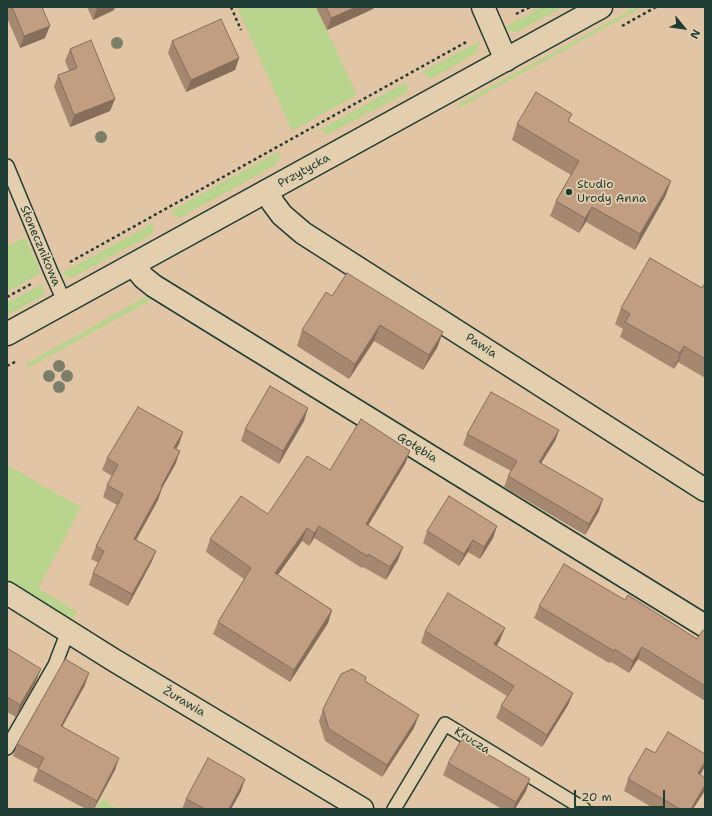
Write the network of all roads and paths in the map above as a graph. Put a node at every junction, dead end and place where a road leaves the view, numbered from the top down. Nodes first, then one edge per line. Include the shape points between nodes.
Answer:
1 (231, 7) edge
2 (483, 7) edge
3 (530, 7) edge
4 (601, 7) edge
5 (492, 27) junction
6 (241, 30) dead end
7 (506, 60) junction
8 (7, 166) edge
9 (267, 191) junction
10 (132, 265) junction
11 (51, 272) junction
12 (7, 297) edge
13 (65, 302) junction
14 (7, 334) edge
15 (705, 490) edge
16 (7, 592) edge
17 (705, 626) edge
18 (68, 631) junction
19 (7, 748) edge
20 (362, 809) edge
21 (394, 809) edge
22 (584, 809) edge

1 - 6 path
2 - 5 street
3 - 5 path
4 - 7 street, Przytycka
5 - 7 street
5 - 11 path
7 - 9 street, Przytycka
8 - 11 lane, Słonecznikowa
9 - 10 street, Przytycka
9 - 15 street, Pawia via 282,215 303,233
10 - 13 street, Przytycka
10 - 17 street, Gołębia via 154,286
11 - 12 path
11 - 13 lane, Słonecznikowa
13 - 14 street, Przytycka
16 - 18 street, Żurawia
18 - 19 lane via 55,665
18 - 20 street, Żurawia
21 - 22 lane, Krucza via 445,724

